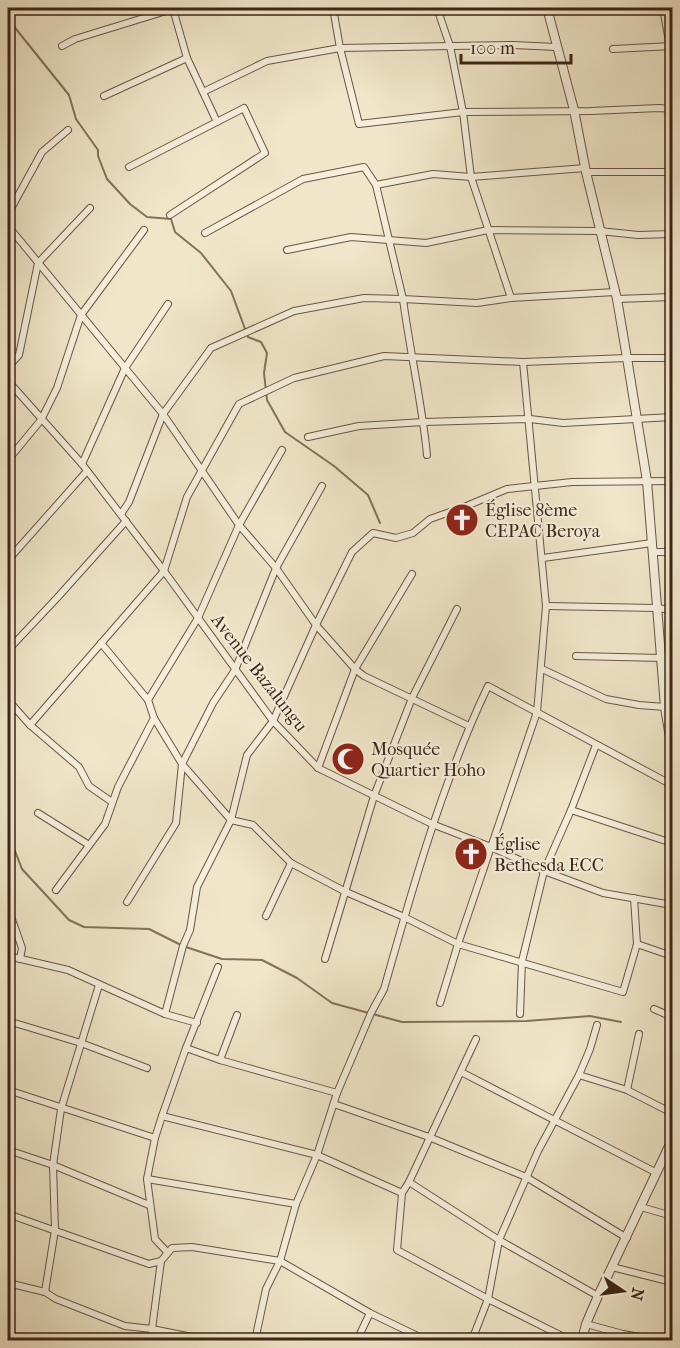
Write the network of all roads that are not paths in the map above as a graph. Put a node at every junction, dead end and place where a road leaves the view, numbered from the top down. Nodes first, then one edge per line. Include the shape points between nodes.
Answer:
1 (175, 8) edge
2 (333, 8) edge
3 (437, 8) edge
4 (548, 8) edge
5 (663, 8) edge
6 (62, 45) dead end
7 (450, 46) junction
8 (671, 46) edge
9 (556, 47) junction
10 (340, 48) junction
11 (613, 49) dead end
12 (187, 58) junction
13 (672, 58) edge
14 (203, 92) junction
15 (104, 96) dead end
16 (672, 109) edge
17 (574, 110) junction
18 (463, 112) junction
19 (216, 122) junction
20 (68, 130) dead end
21 (129, 167) dead end
22 (586, 170) junction
23 (672, 172) edge
24 (471, 177) junction
25 (376, 186) junction
26 (90, 208) dead end
27 (8, 214) edge
28 (170, 216) dead end
29 (8, 226) edge
30 (144, 230) dead end
31 (488, 230) junction
32 (600, 231) junction
33 (205, 232) dead end
34 (672, 234) edge
35 (388, 239) junction
36 (287, 250) dead end
37 (38, 263) junction
38 (616, 295) junction
39 (672, 297) edge
40 (510, 298) junction
41 (403, 299) junction
42 (168, 304) dead end
43 (81, 315) junction
44 (410, 356) junction
45 (627, 358) junction
46 (672, 358) edge
47 (523, 362) junction
48 (8, 367) edge
49 (125, 368) junction
50 (8, 381) edge
51 (163, 414) junction
52 (672, 417) edge
53 (638, 418) junction
54 (530, 419) junction
55 (41, 420) junction
56 (424, 422) junction
57 (308, 437) dead end
58 (282, 450) dead end
59 (427, 456) dead end
60 (8, 460) edge
61 (82, 464) junction
62 (200, 470) junction
63 (87, 471) junction
64 (647, 481) junction
65 (672, 481) edge
66 (534, 485) junction
67 (322, 486) dead end
68 (121, 514) junction
69 (126, 521) junction
70 (239, 525) junction
71 (652, 548) junction
72 (672, 552) edge
73 (543, 558) junction
74 (8, 560) edge
75 (276, 568) junction
76 (164, 571) junction
77 (412, 574) dead end
78 (546, 606) junction
79 (657, 608) junction
80 (457, 609) dead end
81 (672, 610) edge
82 (198, 618) junction
83 (316, 625) junction
84 (100, 643) junction
85 (8, 650) edge
86 (576, 656) dead end
87 (662, 658) junction
88 (355, 669) junction
89 (542, 669) junction
90 (235, 670) junction
91 (663, 675) junction
92 (672, 677) edge
93 (412, 698) junction
94 (8, 700) edge
95 (148, 700) junction
96 (665, 707) junction
97 (537, 712) junction
98 (154, 718) junction
99 (273, 721) junction
100 (30, 725) junction
101 (469, 726) junction
102 (671, 734) edge
103 (596, 746) junction
104 (672, 750) edge
105 (182, 764) junction
106 (318, 768) junction
107 (672, 785) edge
108 (374, 796) junction
109 (112, 802) junction
110 (571, 810) junction
111 (38, 813) dead end
112 (231, 819) junction
113 (432, 824) junction
114 (672, 843) edge
115 (89, 845) junction
116 (491, 847) junction
117 (291, 863) junction
118 (544, 871) junction
119 (56, 890) dead end
120 (346, 892) junction
121 (634, 898) junction
122 (127, 902) dead end
123 (672, 905) edge
124 (8, 908) edge
125 (266, 916) dead end
126 (404, 916) junction
127 (458, 944) junction
128 (637, 944) junction
129 (8, 956) edge
130 (672, 956) edge
131 (20, 959) junction
132 (325, 959) dead end
133 (522, 961) junction
134 (218, 967) dead end
135 (99, 985) junction
136 (440, 1004) dead end
137 (654, 1009) dead end
138 (165, 1014) junction
139 (520, 1014) dead end
140 (237, 1016) dead end
141 (672, 1017) edge
142 (8, 1021) edge
143 (197, 1023) junction
144 (597, 1025) dead end
145 (639, 1034) dead end
146 (476, 1039) dead end
147 (81, 1043) junction
148 (186, 1048) junction
149 (220, 1060) junction
150 (147, 1068) dead end
151 (461, 1072) junction
152 (579, 1075) junction
153 (8, 1090) edge
154 (627, 1090) junction
155 (337, 1093) junction
156 (334, 1104) junction
157 (61, 1109) junction
158 (672, 1113) edge
159 (162, 1116) junction
160 (554, 1121) junction
161 (429, 1137) junction
162 (155, 1138) junction
163 (672, 1143) edge
164 (8, 1150) edge
165 (317, 1155) junction
166 (53, 1165) junction
167 (657, 1173) junction
168 (526, 1177) junction
169 (147, 1179) junction
170 (409, 1182) junction
171 (402, 1192) junction
172 (149, 1204) junction
173 (296, 1204) junction
174 (641, 1207) junction
175 (8, 1215) edge
176 (672, 1216) edge
177 (55, 1230) junction
178 (627, 1238) junction
179 (499, 1240) junction
180 (167, 1252) junction
181 (161, 1261) junction
182 (280, 1261) junction
183 (612, 1267) junction
184 (672, 1282) edge
185 (8, 1283) edge
186 (45, 1292) junction
187 (598, 1296) junction
188 (488, 1299) junction
189 (370, 1313) junction
190 (586, 1324) junction
191 (152, 1329) junction
192 (153, 1341) edge
193 (207, 1341) edge
194 (258, 1341) edge
195 (357, 1341) edge
196 (426, 1341) edge
197 (472, 1341) edge
198 (570, 1341) edge
199 (582, 1341) edge
200 (656, 1341) edge

1 - 6 street
1 - 12 street
2 - 10 street
3 - 7 street
4 - 9 street
5 - 8 street
7 - 9 street
7 - 10 street
7 - 18 street
8 - 11 street
8 - 13 street
9 - 17 street
10 - 14 street via 267,61
10 - 18 street via 359,124
12 - 14 street
12 - 15 street
14 - 19 street
16 - 17 street
17 - 18 street
17 - 22 street
18 - 24 street
19 - 21 street
19 - 28 street via 244,108 265,153
20 - 27 street via 42,152
22 - 23 street
22 - 24 street
22 - 32 street
24 - 25 street via 433,174
24 - 31 street
25 - 33 street via 364,167 303,179
25 - 35 street
26 - 37 street
29 - 37 street
30 - 43 street
31 - 32 street
31 - 35 street via 426,243
31 - 40 street
32 - 34 street
32 - 38 street
35 - 36 street via 351,237
35 - 41 street
37 - 43 street
37 - 48 street via 19,355
38 - 39 street
38 - 40 street
38 - 45 street
40 - 41 street via 477,303
41 - 44 street
41 - 51 street via 364,297 294,311 212,348
42 - 49 street
43 - 49 street
43 - 55 street via 57,388
44 - 47 street
44 - 56 street
44 - 62 street via 384,356 294,378 239,404
45 - 46 street
45 - 47 street
45 - 53 street
47 - 54 street
49 - 51 street
49 - 61 street
50 - 55 street, Avenue Bazalungu
51 - 62 street
51 - 68 street
52 - 53 street
53 - 54 street via 563,423
53 - 64 street
54 - 56 street
54 - 66 street
55 - 60 street
55 - 61 street, Avenue Bazalungu
56 - 57 street via 358,426
56 - 59 street
58 - 70 street
61 - 63 street, Avenue Bazalungu
62 - 70 street
62 - 76 street via 187,497
63 - 68 street, Avenue Bazalungu
63 - 74 street
64 - 65 street
64 - 66 street
64 - 71 street
66 - 73 street
66 - 83 street via 507,489 430,519 412,533 396,538 373,533 352,552
67 - 75 street
68 - 69 street, Avenue Bazalungu
69 - 76 street, Avenue Bazalungu
69 - 85 street
70 - 75 street
70 - 82 street
71 - 72 street
71 - 73 street
71 - 79 street
73 - 78 street
75 - 83 street
75 - 90 street
76 - 82 street, Avenue Bazalungu
76 - 84 street
77 - 88 street
78 - 79 street
78 - 89 street
79 - 81 street
79 - 87 street
80 - 93 street
82 - 90 street, Avenue Bazalungu
82 - 95 street
83 - 88 street
83 - 99 street
84 - 95 street
84 - 100 street
86 - 87 street
87 - 91 street
88 - 93 street
88 - 106 street
89 - 96 street via 606,699
89 - 97 street
90 - 99 street, Avenue Bazalungu
90 - 105 street
91 - 92 street
91 - 96 street
93 - 101 street
93 - 108 street
94 - 100 street
95 - 98 street
96 - 102 street
97 - 101 street via 488,686
97 - 103 street
97 - 116 street
98 - 105 street
98 - 109 street
99 - 106 street, Avenue Bazalungu
99 - 112 street via 247,754
100 - 109 street via 79,767 89,786
101 - 113 street
102 - 104 street
103 - 107 street
103 - 110 street
105 - 112 street
105 - 122 street via 176,823
106 - 108 street, Avenue Bazalungu
108 - 113 street, Avenue Bazalungu
108 - 120 street
109 - 115 street via 105,824
110 - 114 street
110 - 118 street
111 - 115 street
112 - 117 street via 253,825
112 - 138 street via 197,887 190,930
113 - 116 street, Avenue Bazalungu
113 - 126 street
115 - 119 street
116 - 118 street, Avenue Bazalungu
116 - 127 street
117 - 120 street
117 - 125 street
118 - 121 street, Avenue Bazalungu via 603,893
118 - 133 street
120 - 126 street
120 - 132 street
121 - 123 street, Avenue Bazalungu
121 - 128 street
124 - 131 street via 22,948
126 - 127 street
126 - 155 street via 384,988
127 - 133 street
127 - 136 street
128 - 130 street
128 - 133 street via 623,992
129 - 131 street
131 - 135 street via 68,970
133 - 139 street
134 - 143 street
135 - 138 street
135 - 147 street
137 - 141 street
138 - 143 street
140 - 149 street
142 - 147 street
143 - 148 street
144 - 152 street
145 - 154 street
146 - 151 street
147 - 150 street
147 - 157 street
148 - 149 street
148 - 159 street
149 - 155 street
151 - 160 street
151 - 161 street
152 - 154 street
152 - 160 street
153 - 157 street
154 - 158 street
155 - 156 street
156 - 161 street
156 - 165 street
157 - 162 street
157 - 166 street
159 - 162 street
159 - 165 street
160 - 167 street
160 - 168 street
161 - 168 street
161 - 170 street
162 - 169 street
163 - 167 street
164 - 166 street
165 - 171 street
165 - 173 street
166 - 172 street
166 - 177 street
167 - 174 street
168 - 178 street
168 - 179 street
169 - 172 street
169 - 173 street
170 - 171 street
170 - 179 street
171 - 188 street via 397,1250
172 - 180 street via 155,1239
173 - 182 street
174 - 176 street
174 - 178 street
175 - 177 street
177 - 181 street via 149,1264
177 - 186 street
178 - 183 street
179 - 187 street
179 - 188 street
180 - 181 street
180 - 182 street via 192,1247
181 - 191 street
182 - 189 street
182 - 194 street via 266,1289
183 - 184 street
183 - 187 street
185 - 186 street
186 - 191 street via 125,1326
187 - 190 street
188 - 197 street
188 - 198 street
189 - 195 street
189 - 196 street
190 - 199 street
190 - 200 street
191 - 192 street
191 - 193 street

